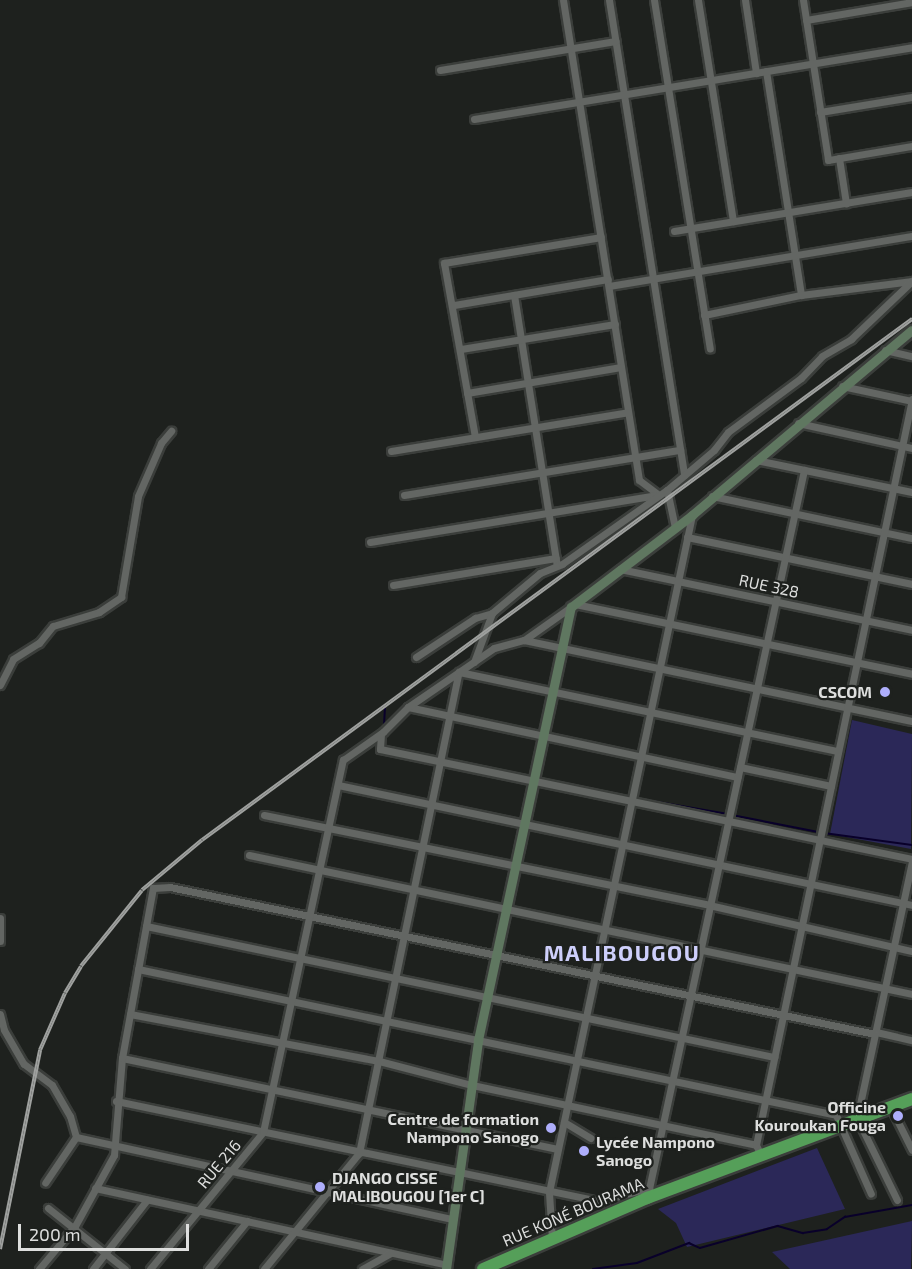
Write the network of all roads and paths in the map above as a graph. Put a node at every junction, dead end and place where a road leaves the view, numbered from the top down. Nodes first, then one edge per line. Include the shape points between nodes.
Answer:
1 (564, 0) edge
2 (609, 0) edge
3 (654, 0) edge
4 (698, 0) edge
5 (745, 0) edge
6 (802, 0) edge
7 (912, 2) edge
8 (806, 20) junction
9 (616, 41) junction
10 (912, 47) edge
11 (571, 49) junction
12 (813, 64) junction
13 (440, 70) dead end
14 (765, 71) junction
15 (756, 73) junction
16 (711, 80) junction
17 (668, 87) junction
18 (624, 95) junction
19 (912, 97) edge
20 (580, 102) junction
21 (820, 112) junction
22 (474, 119) dead end
23 (912, 146) edge
24 (839, 158) junction
25 (912, 192) edge
26 (846, 203) junction
27 (788, 212) junction
28 (733, 221) junction
29 (691, 228) junction
30 (674, 231) dead end
31 (912, 236) edge
32 (601, 237) junction
33 (795, 256) junction
34 (697, 272) junction
35 (653, 279) junction
36 (912, 281) edge
37 (608, 283) junction
38 (514, 295) junction
39 (801, 295) junction
40 (454, 305) junction
41 (704, 315) junction
42 (615, 324) junction
43 (912, 330) edge
44 (521, 339) junction
45 (461, 349) junction
46 (710, 349) dead end
47 (885, 350) junction
48 (912, 356) edge
49 (621, 367) junction
50 (528, 383) junction
51 (842, 386) junction
52 (467, 393) junction
53 (912, 400) edge
54 (628, 412) junction
55 (798, 423) junction
56 (535, 427) junction
57 (171, 431) dead end
58 (475, 437) junction
59 (902, 446) junction
60 (912, 448) edge
61 (680, 450) junction
62 (391, 451) dead end
63 (636, 457) junction
64 (754, 459) junction
65 (804, 470) junction
66 (542, 472) junction
67 (684, 475) junction
68 (893, 488) junction
69 (667, 490) junction
70 (912, 492) edge
71 (404, 495) dead end
72 (659, 495) junction
73 (711, 496) junction
74 (548, 513) junction
75 (794, 513) junction
76 (692, 515) junction
77 (675, 527) junction
78 (884, 532) junction
79 (687, 537) junction
80 (912, 538) edge
81 (370, 542) dead end
82 (785, 557) junction
83 (556, 562) junction
84 (620, 569) junction
85 (875, 576) junction
86 (678, 581) junction
87 (912, 584) edge
88 (393, 585) dead end
89 (775, 602) junction
90 (573, 605) junction
91 (492, 613) junction
92 (866, 620) junction
93 (669, 623) junction
94 (912, 630) edge
95 (524, 640) junction
96 (766, 644) junction
97 (562, 648) junction
98 (416, 657) dead end
99 (474, 662) junction
100 (857, 663) junction
101 (659, 669) junction
102 (459, 672) junction
103 (912, 674) edge
104 (0, 685) edge
105 (757, 689) junction
106 (553, 692) junction
107 (408, 707) junction
108 (847, 708) junction
109 (650, 712) junction
110 (449, 717) junction
111 (912, 721) edge
112 (747, 732) junction
113 (381, 734) junction
114 (543, 736) junction
115 (838, 751) junction
116 (641, 757) junction
117 (440, 760) junction
118 (740, 767) junction
119 (738, 777) junction
120 (534, 780) junction
121 (338, 785) junction
122 (831, 786) junction
123 (632, 800) junction
124 (430, 804) junction
125 (264, 815) dead end
126 (728, 820) junction
127 (524, 824) junction
128 (328, 828) junction
129 (820, 840) junction
130 (622, 844) junction
131 (421, 848) junction
132 (249, 855) dead end
133 (718, 861) junction
134 (912, 861) edge
135 (515, 868) junction
136 (319, 870) junction
137 (811, 884) junction
138 (613, 885) junction
139 (412, 889) junction
140 (903, 903) junction
141 (709, 905) junction
142 (912, 905) edge
143 (506, 909) junction
144 (309, 916) junction
145 (0, 918) edge
146 (146, 926) junction
147 (801, 928) junction
148 (604, 930) junction
149 (402, 935) junction
150 (0, 941) edge
151 (894, 947) junction
152 (700, 950) junction
153 (912, 951) edge
154 (496, 955) junction
155 (300, 958) junction
156 (138, 969) junction
157 (793, 969) junction
158 (595, 975) junction
159 (393, 978) junction
160 (885, 988) junction
161 (912, 994) edge
162 (691, 995) junction
163 (487, 997) junction
164 (291, 1001) junction
165 (784, 1012) junction
166 (0, 1014) edge
167 (129, 1014) junction
168 (586, 1018) junction
169 (384, 1020) junction
170 (875, 1033) junction
171 (681, 1038) junction
172 (478, 1040) junction
173 (912, 1040) edge
174 (281, 1046) junction
175 (774, 1057) junction
176 (122, 1058) junction
177 (577, 1060) junction
178 (379, 1062) junction
179 (672, 1081) junction
180 (472, 1086) junction
181 (272, 1089) junction
182 (912, 1099) edge
183 (765, 1100) junction
184 (116, 1101) junction
185 (567, 1106) junction
186 (891, 1106) junction
187 (370, 1108) junction
188 (857, 1118) junction
189 (564, 1122) junction
190 (663, 1125) junction
191 (839, 1125) junction
192 (465, 1130) junction
193 (263, 1132) junction
194 (76, 1137) junction
195 (591, 1138) dead end
196 (114, 1145) junction
197 (558, 1149) junction
198 (759, 1150) junction
199 (912, 1150) edge
200 (359, 1154) junction
201 (231, 1171) junction
202 (458, 1173) junction
203 (45, 1183) dead end
204 (95, 1188) junction
205 (327, 1192) junction
206 (549, 1192) junction
207 (648, 1193) junction
208 (872, 1194) dead end
209 (147, 1200) junction
210 (897, 1200) dead end
211 (48, 1208) dead end
212 (198, 1211) junction
213 (451, 1219) junction
214 (247, 1221) junction
215 (75, 1226) junction
216 (295, 1232) junction
217 (552, 1239) junction
218 (106, 1252) junction
219 (391, 1252) junction
220 (500, 1265) edge
221 (445, 1267) edge
222 (39, 1269) edge
223 (93, 1269) edge
224 (124, 1269) edge
225 (150, 1269) edge
226 (208, 1269) edge
227 (264, 1269) edge
228 (362, 1269) edge
229 (483, 1269) edge

1 - 11 street
2 - 9 street
3 - 17 street
4 - 16 street
5 - 15 street
6 - 8 street
7 - 8 street
8 - 12 street
9 - 11 street
9 - 18 street
10 - 12 street
11 - 13 street
11 - 20 street
12 - 14 street
12 - 21 street
14 - 15 street
14 - 27 street
15 - 16 street
16 - 17 street
16 - 28 street
17 - 18 street
17 - 29 street
18 - 20 street
18 - 35 street
19 - 21 street
20 - 22 street
20 - 32 street
21 - 24 street via 828,160
23 - 24 street
24 - 26 street
25 - 26 street
26 - 27 street
27 - 28 street
27 - 33 street
28 - 29 street
29 - 30 street
29 - 34 street
31 - 33 street
32 - 37 street
32 - 40 street via 444,263
33 - 34 street
33 - 39 street
34 - 35 street
34 - 41 street
35 - 37 street
35 - 61 street
36 - 39 street
36 - 67 street via 868,325 728,432
37 - 38 street
37 - 42 street
38 - 40 street
38 - 44 street
39 - 41 street
40 - 45 street
41 - 46 street
42 - 44 street
42 - 49 street
43 - 47 street
44 - 45 street
44 - 50 street
45 - 52 street
47 - 48 street
47 - 51 street
49 - 50 street
49 - 54 street
50 - 52 street
50 - 56 street
51 - 53 street
51 - 55 street
52 - 58 street
53 - 59 street
54 - 56 street
54 - 63 street
55 - 59 street
55 - 64 street
56 - 58 street
56 - 66 street
57 - 104 street via 161,443 138,496 121,597 99,612 53,626 39,643 13,659
58 - 62 street
59 - 60 street
59 - 68 street
61 - 63 street
61 - 67 street
63 - 66 street
63 - 72 street via 639,480
64 - 65 street
64 - 73 street
65 - 68 street
65 - 75 street
66 - 71 street
66 - 74 street
67 - 69 street
68 - 70 street
68 - 78 street
69 - 72 street
69 - 77 street
72 - 74 street
72 - 83 street
73 - 75 street
73 - 76 street
74 - 81 street
74 - 83 street
75 - 78 street
75 - 82 street
76 - 77 street
76 - 79 street
77 - 84 street
78 - 80 street
78 - 85 street
79 - 82 street
79 - 86 street
82 - 85 street
82 - 89 street
83 - 88 street
83 - 91 street
84 - 86 street, RUE 328
84 - 90 street
85 - 87 street
85 - 92 street
86 - 89 street, RUE 328
86 - 93 street
89 - 92 street, RUE 328
89 - 96 street
90 - 93 street
90 - 95 street
90 - 97 street
91 - 98 street via 476,618
91 - 99 street
92 - 94 street, RUE 328
92 - 100 street
93 - 96 street
93 - 101 street
95 - 97 street
95 - 99 street via 494,648
96 - 100 street
96 - 105 street
97 - 101 street
97 - 106 street
99 - 102 street
100 - 103 street
100 - 108 street
101 - 105 street
101 - 109 street
102 - 106 street
102 - 107 street
102 - 110 street
105 - 108 street
105 - 112 street
106 - 109 street
106 - 114 street
107 - 110 street
107 - 113 street
108 - 111 street
108 - 115 street
109 - 112 street
109 - 116 street
110 - 114 street
110 - 117 street
112 - 115 street
112 - 118 street
113 - 117 street via 380,749
113 - 121 street via 343,760
114 - 116 street
114 - 120 street
115 - 122 street
116 - 119 street
116 - 123 street
117 - 120 street
117 - 124 street
118 - 119 street
118 - 122 street
119 - 126 street
120 - 123 street
120 - 127 street
121 - 124 street
121 - 128 street
122 - 129 street
123 - 126 street
123 - 130 street
124 - 127 street
124 - 131 street
125 - 128 street
126 - 129 street
126 - 133 street
127 - 130 street
127 - 135 street
128 - 131 street
128 - 136 street
129 - 134 street
129 - 137 street
130 - 133 street
130 - 138 street
131 - 135 street
131 - 139 street
132 - 136 street
133 - 137 street
133 - 141 street
134 - 140 street
135 - 138 street
135 - 143 street
136 - 139 street
136 - 144 street
137 - 140 street
137 - 147 street
138 - 141 street
138 - 148 street
139 - 143 street
139 - 149 street
140 - 142 street
140 - 151 street
141 - 147 street
141 - 152 street
143 - 148 street
143 - 154 street
144 - 146 street via 170,887 153,888
144 - 149 street
144 - 155 street
145 - 150 street
146 - 155 street
146 - 156 street
147 - 151 street
147 - 157 street
148 - 152 street
148 - 158 street
149 - 154 street
149 - 159 street
151 - 153 street
151 - 160 street
152 - 157 street
152 - 162 street
154 - 158 street
154 - 163 street
155 - 159 street
155 - 164 street
156 - 164 street
156 - 167 street
157 - 160 street
157 - 165 street
158 - 162 street
158 - 168 street
159 - 163 street
159 - 169 street
160 - 161 street
160 - 170 street
162 - 165 street
162 - 171 street
163 - 168 street
163 - 172 street
164 - 169 street
164 - 174 street
165 - 170 street
165 - 175 street
166 - 194 street via 4,1030 24,1064 52,1085 70,1116
167 - 174 street
167 - 176 street
168 - 171 street
168 - 177 street
169 - 172 street
169 - 178 street
170 - 173 street
170 - 188 street
171 - 175 street
171 - 179 street
172 - 177 street
172 - 180 street
174 - 178 street
174 - 181 street
175 - 183 street
176 - 181 street
176 - 184 street
177 - 179 street
177 - 185 street
178 - 180 street
178 - 187 street
179 - 183 street
179 - 190 street
180 - 185 street
180 - 192 street
181 - 187 street
181 - 193 street
182 - 186 highway, RUE KONÉ BOURAMA
183 - 191 street via 836,1115
183 - 198 street
184 - 193 street
184 - 196 street
185 - 189 street
185 - 190 street
186 - 188 highway, RUE KONÉ BOURAMA
186 - 199 street
187 - 192 street
187 - 200 street
188 - 191 highway, RUE KONÉ BOURAMA
188 - 210 street
189 - 195 street
189 - 197 street
190 - 198 street
190 - 207 street
191 - 198 highway, RUE KONÉ BOURAMA
191 - 208 street
192 - 197 street
192 - 202 street
193 - 200 street
193 - 201 street, RUE 216
194 - 196 street
194 - 203 street
196 - 201 street
196 - 204 street via 114,1155
197 - 206 street
198 - 207 highway, RUE KONÉ BOURAMA
200 - 202 street
200 - 205 street
201 - 205 street
201 - 212 street, RUE 216
202 - 206 street
202 - 213 street
204 - 209 street
204 - 215 street
205 - 213 street
205 - 216 street
206 - 207 street via 600,1201
206 - 217 street
207 - 217 highway, RUE KONÉ BOURAMA
209 - 212 street
209 - 218 street
211 - 215 street
212 - 214 street
212 - 225 street, RUE 216
213 - 221 street
214 - 216 street
214 - 226 street
215 - 218 street
215 - 222 street
216 - 219 street
216 - 227 street
217 - 220 highway, RUE KONÉ BOURAMA
218 - 223 street
218 - 224 street
219 - 221 street
219 - 228 street
220 - 229 highway, RUE KONÉ BOURAMA

